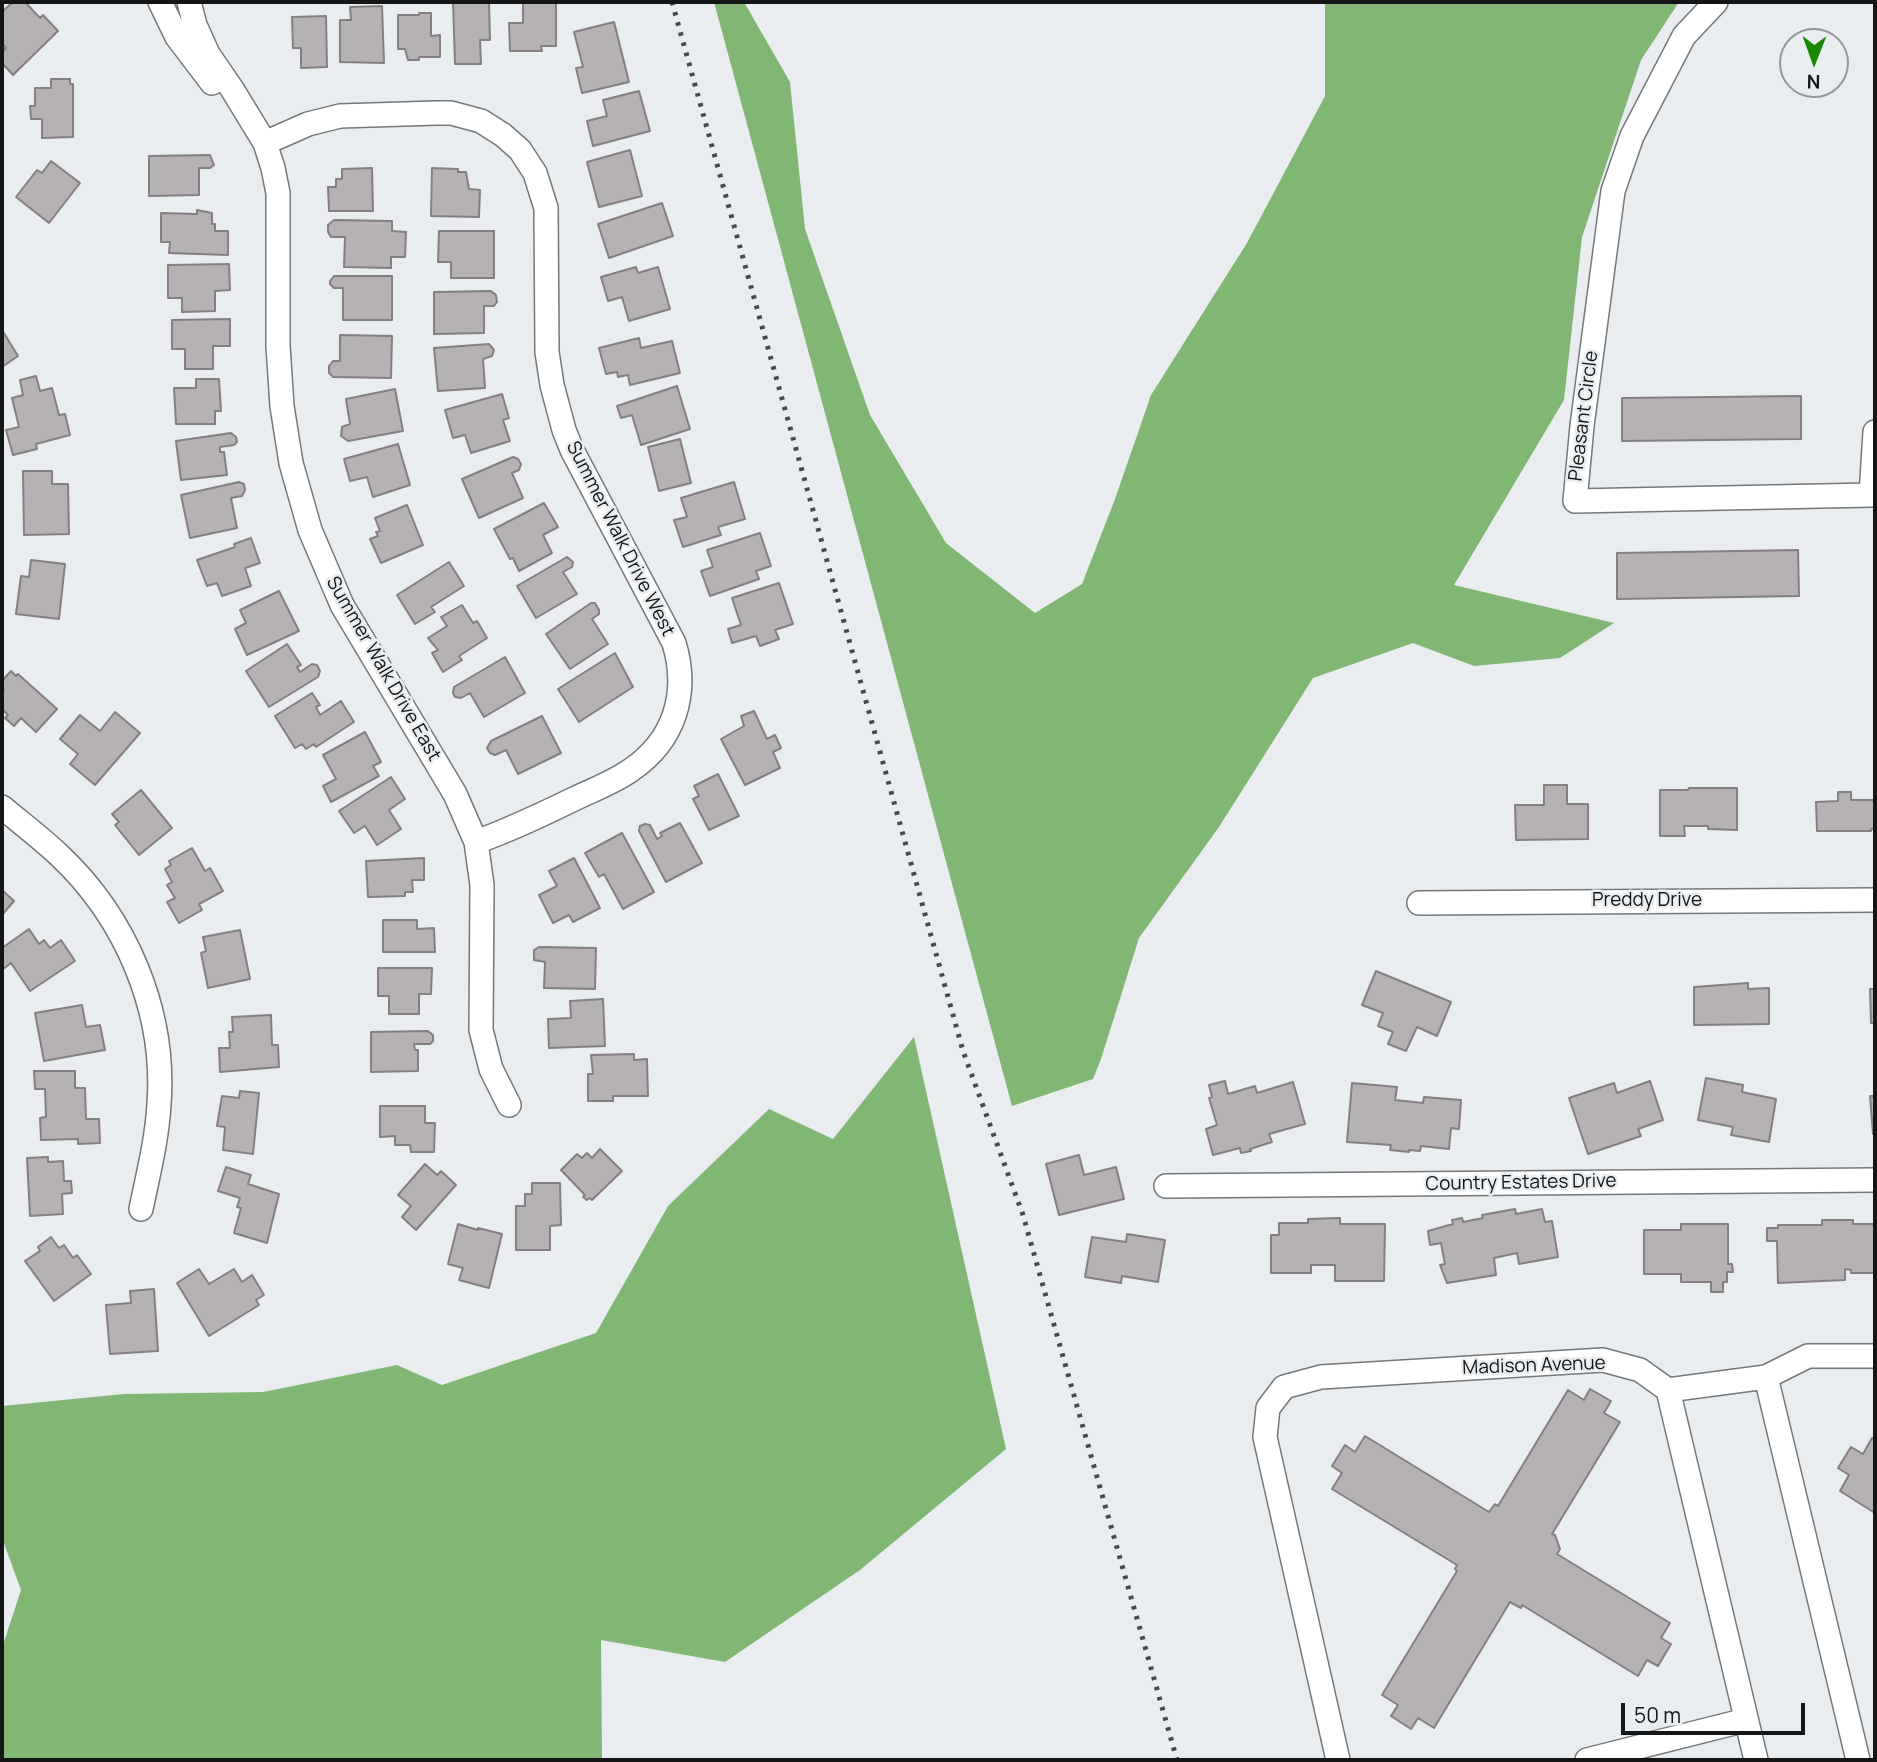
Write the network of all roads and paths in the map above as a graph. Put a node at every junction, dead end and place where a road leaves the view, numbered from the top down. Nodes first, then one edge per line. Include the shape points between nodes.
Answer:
1 (160, 2) edge
2 (189, 2) edge
3 (1716, 2) edge
4 (265, 143) junction
5 (1875, 432) edge
6 (2, 807) edge
7 (476, 842) junction
8 (1875, 900) edge
9 (1419, 903) dead end
10 (509, 1105) dead end
11 (1875, 1180) edge
12 (1166, 1186) dead end
13 (141, 1209) dead end
14 (1875, 1356) edge
15 (1766, 1377) junction
16 (1668, 1390) junction
17 (1746, 1720) junction
18 (1338, 1760) edge
19 (1587, 1760) edge
20 (1756, 1760) edge
21 (1858, 1760) edge

1 - 4 street, Summer Walk Drive East via 198,67
2 - 4 street, Summer Walk Drive East via 208,54
3 - 5 street, Pleasant Circle via 1684,36 1632,136 1613,191 1575,500 1871,495
4 - 7 street, Summer Walk Drive East via 278,193 282,405 291,463 310,530 342,605 455,794
4 - 7 street, Summer Walk Drive West via 308,124 354,114 451,113 481,121 503,135 526,158 545,199 547,352 564,430 674,643 680,688 668,732 656,750 630,771
6 - 13 street via 61,857 92,891 118,929 142,981 156,1037 160,1083 155,1140
7 - 10 street, Summer Walk Drive East via 482,885 481,1030 491,1069
8 - 9 street, Preddy Drive
11 - 12 street, Country Estates Drive
14 - 15 street via 1808,1356
15 - 16 street
15 - 21 street
16 - 17 street
16 - 18 street, Madison Avenue via 1640,1370 1603,1360 1321,1377 1284,1387 1268,1408 1265,1437
17 - 19 street
17 - 20 street

